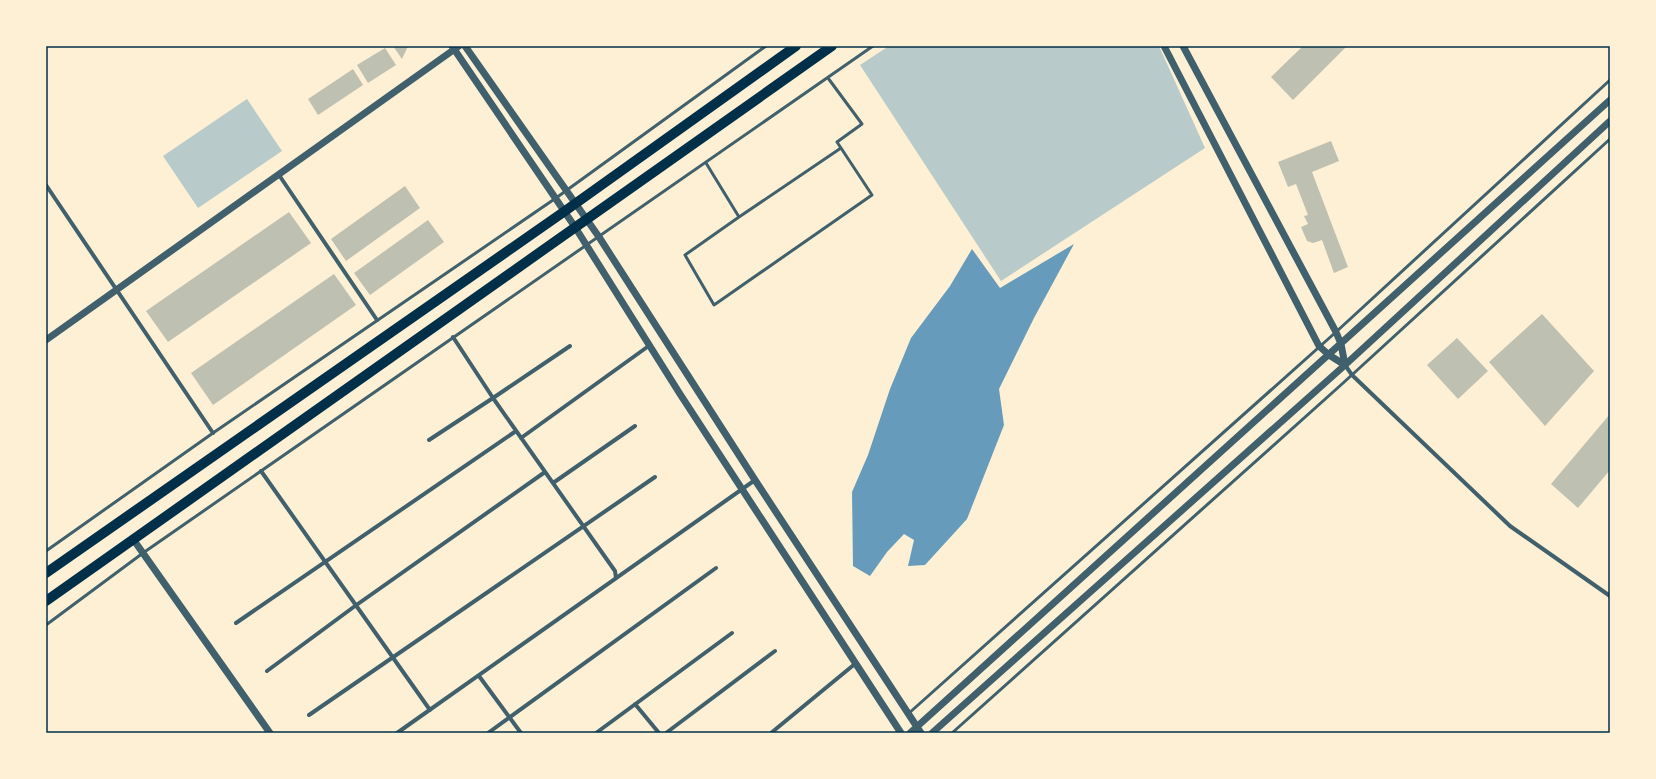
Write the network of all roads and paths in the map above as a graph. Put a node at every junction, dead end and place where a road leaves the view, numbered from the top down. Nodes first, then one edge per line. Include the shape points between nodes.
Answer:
1 (465, 46) edge
2 (766, 46) edge
3 (796, 46) edge
4 (832, 46) edge
5 (873, 46) edge
6 (1164, 46) edge
7 (1183, 46) edge
8 (455, 47) edge
9 (828, 78) junction
10 (1610, 80) edge
11 (1610, 100) edge
12 (1610, 121) edge
13 (1610, 139) edge
14 (841, 148) junction
15 (706, 162) junction
16 (279, 175) junction
17 (46, 184) edge
18 (567, 190) junction
19 (556, 198) junction
20 (576, 203) junction
21 (565, 212) junction
22 (739, 217) junction
23 (586, 219) junction
24 (575, 227) junction
25 (599, 237) junction
26 (586, 245) junction
27 (117, 289) junction
28 (377, 320) junction
29 (1336, 332) junction
30 (453, 338) junction
31 (46, 340) edge
32 (1341, 344) junction
33 (650, 345) junction
34 (570, 346) dead end
35 (1319, 346) junction
36 (1329, 355) junction
37 (1345, 365) junction
38 (1352, 375) junction
39 (493, 398) junction
40 (635, 426) dead end
41 (516, 431) junction
42 (213, 433) junction
43 (521, 438) junction
44 (429, 440) dead end
45 (261, 471) junction
46 (545, 472) junction
47 (655, 477) dead end
48 (755, 480) junction
49 (553, 483) junction
50 (743, 489) junction
51 (583, 527) junction
52 (133, 539) junction
53 (46, 551) edge
54 (143, 553) junction
55 (326, 563) junction
56 (716, 568) dead end
57 (46, 573) edge
58 (616, 578) junction
59 (1610, 596) edge
60 (46, 601) edge
61 (355, 606) junction
62 (236, 623) dead end
63 (46, 625) edge
64 (732, 633) dead end
65 (775, 651) dead end
66 (392, 658) junction
67 (856, 663) junction
68 (267, 671) dead end
69 (478, 676) junction
70 (635, 704) junction
71 (430, 710) junction
72 (908, 714) junction
73 (309, 715) dead end
74 (510, 717) junction
75 (919, 730) edge
76 (270, 733) edge
77 (398, 733) edge
78 (488, 733) edge
79 (521, 733) edge
80 (596, 733) edge
81 (659, 733) edge
82 (666, 733) edge
83 (771, 733) edge
84 (901, 733) edge
85 (910, 733) edge
86 (932, 733) edge
87 (952, 733) edge

1 - 18 street
2 - 18 lane
3 - 20 main road
4 - 23 main road
5 - 9 lane
6 - 35 street
7 - 29 street
8 - 16 street
8 - 19 street
9 - 14 lane via 862,124 837,142
9 - 15 lane
10 - 29 lane
11 - 32 street
12 - 37 street
13 - 38 lane
14 - 22 lane
14 - 22 lane via 872,195 714,305 685,255
15 - 22 lane
15 - 25 lane
16 - 27 street
16 - 28 street
17 - 27 street
18 - 19 lane
18 - 20 street
19 - 21 street
19 - 28 lane
20 - 21 main road
20 - 23 street
21 - 24 street
21 - 57 main road
23 - 24 main road
23 - 25 street
24 - 26 street
24 - 52 main road
25 - 26 lane
25 - 48 street
26 - 30 lane
26 - 33 street
27 - 31 street
27 - 42 street
28 - 42 lane
29 - 32 street
29 - 35 lane
30 - 39 street
30 - 45 lane
32 - 36 street
32 - 37 street
33 - 43 street
33 - 50 street
34 - 39 street
35 - 36 street
35 - 72 lane
36 - 37 street
36 - 75 street
37 - 38 street
37 - 86 street
38 - 59 street via 1510,526
38 - 87 lane
39 - 41 street
39 - 44 street
40 - 49 street
41 - 43 street
41 - 55 street
42 - 53 lane
43 - 46 street
45 - 54 lane
45 - 55 street
46 - 49 street
46 - 61 street
47 - 51 street
48 - 50 street
48 - 72 street
49 - 51 street
50 - 58 street
50 - 67 street
51 - 58 street via 615,571
51 - 66 street
52 - 54 street
52 - 60 main road
54 - 63 lane
54 - 76 street
55 - 61 street
55 - 62 street
56 - 74 street
58 - 69 street
61 - 66 street
61 - 68 street
64 - 70 street
65 - 82 street
66 - 71 street
66 - 73 street
67 - 83 street
67 - 84 street
69 - 71 street
69 - 74 street
70 - 80 street
70 - 81 street
71 - 77 street
72 - 75 street
74 - 78 street
74 - 79 street
75 - 85 street

